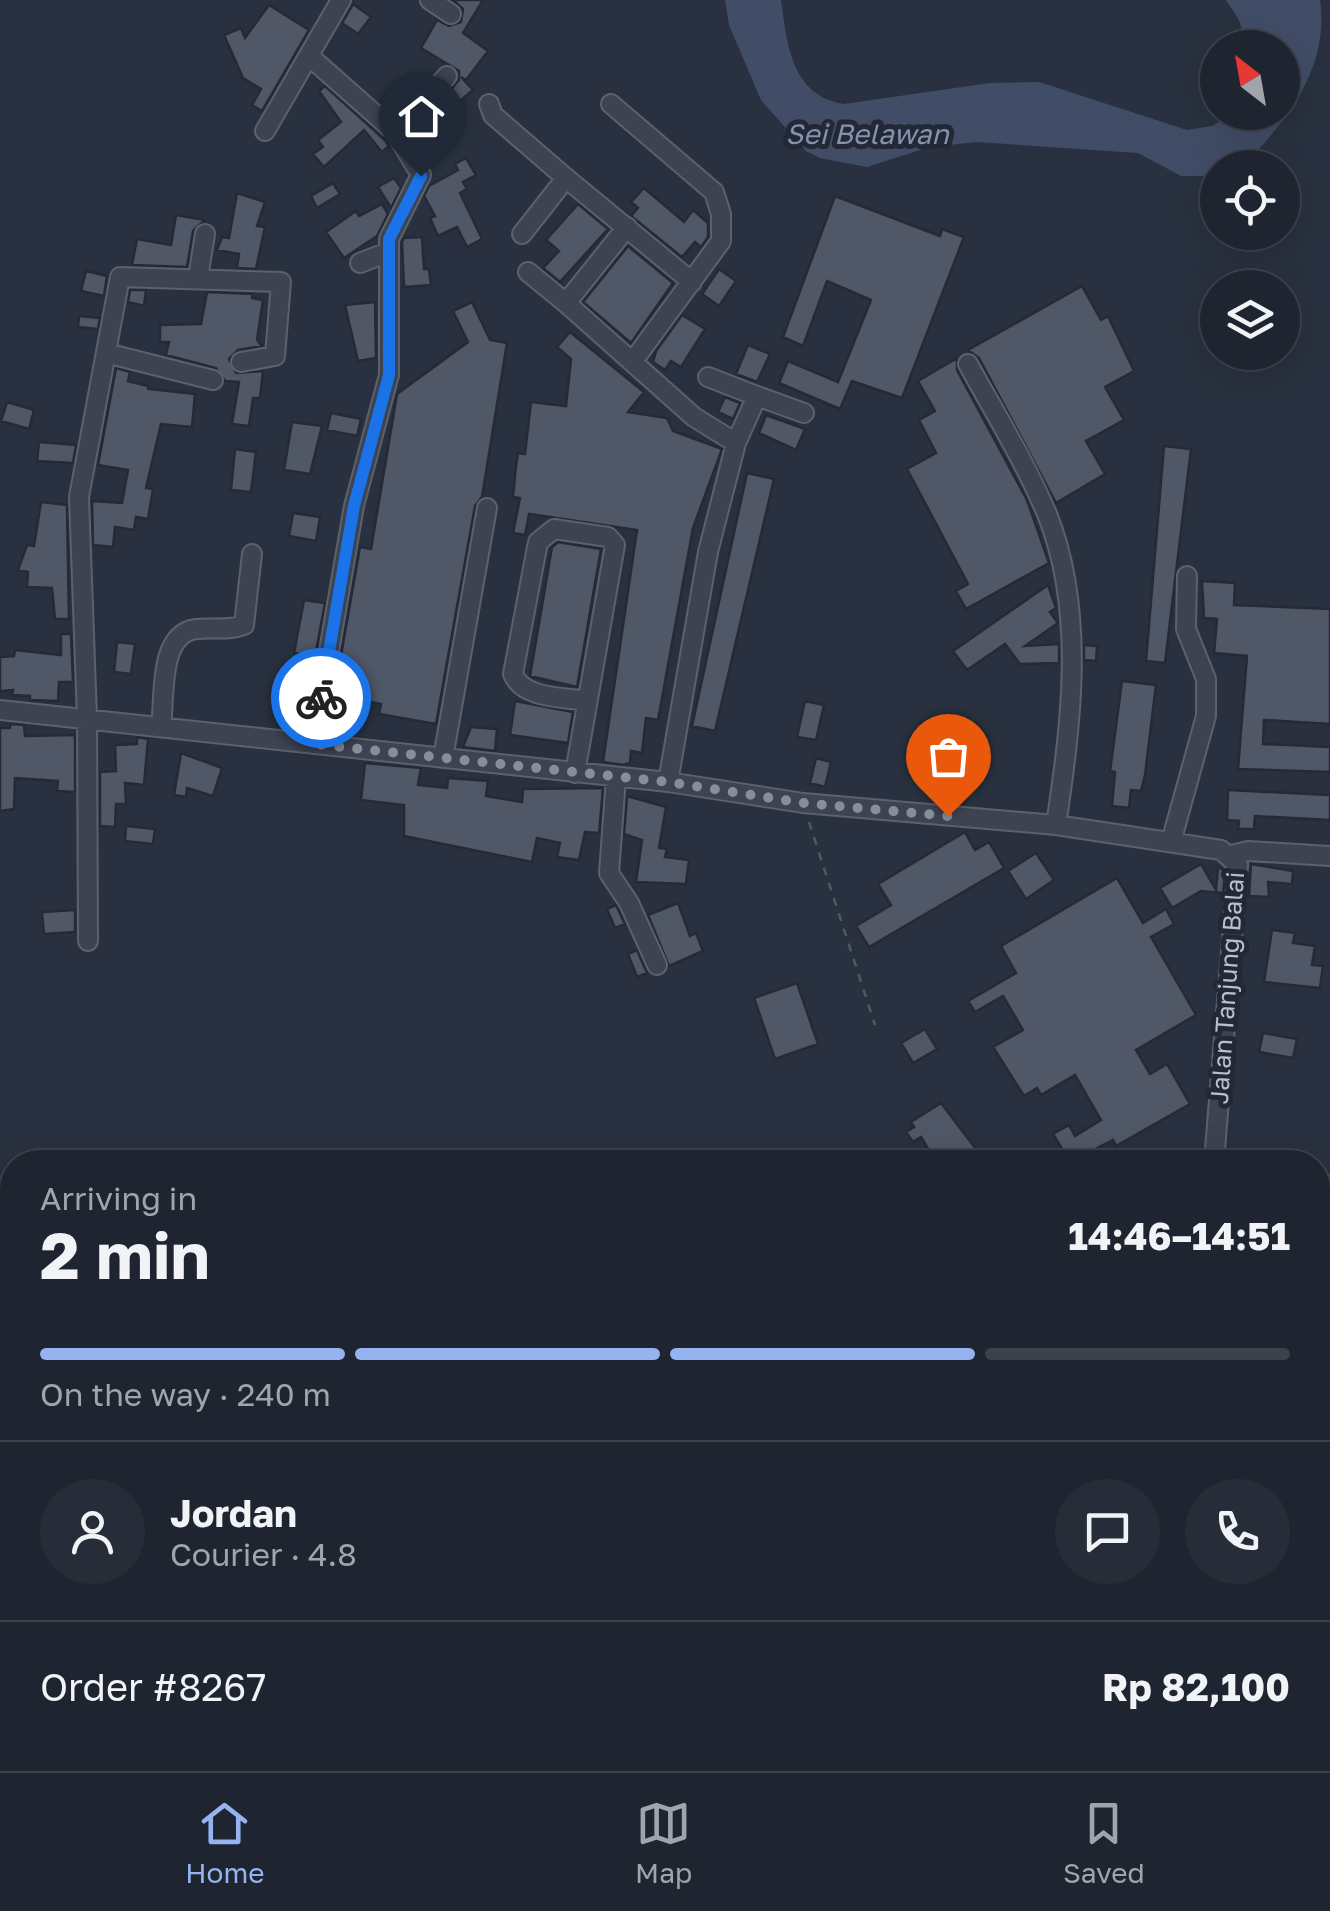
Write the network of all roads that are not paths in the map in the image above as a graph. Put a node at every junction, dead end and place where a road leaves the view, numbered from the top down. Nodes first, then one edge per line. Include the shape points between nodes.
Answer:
1 (341, 0) edge
2 (430, 0) edge
3 (452, 14) dead end
4 (308, 56) junction
5 (447, 76) dead end
6 (489, 104) dead end
7 (610, 104) dead end
8 (266, 130) dead end
9 (395, 132) junction
10 (566, 178) junction
11 (627, 227) junction
12 (205, 234) dead end
13 (522, 234) dead end
14 (388, 252) junction
15 (360, 263) dead end
16 (528, 272) dead end
17 (198, 278) junction
18 (692, 282) junction
19 (566, 303) junction
20 (106, 354) junction
21 (633, 361) junction
22 (241, 362) dead end
23 (968, 364) dead end
24 (708, 377) dead end
25 (213, 380) dead end
26 (757, 396) junction
27 (804, 413) dead end
28 (736, 443) junction
29 (487, 508) dead end
30 (252, 554) dead end
31 (1187, 576) dead end
32 (587, 701) junction
33 (0, 710) edge
34 (87, 718) junction
35 (161, 726) junction
36 (314, 744) junction
37 (443, 758) junction
38 (575, 773) junction
39 (616, 778) junction
40 (668, 782) junction
41 (1056, 825) junction
42 (1171, 842) junction
43 (1231, 854) junction
44 (1330, 856) edge
45 (88, 941) dead end
46 (657, 965) dead end
47 (1215, 1150) edge

1 - 4 street
2 - 3 street
4 - 8 street
4 - 9 street
5 - 9 street
6 - 10 street via 493,116
7 - 18 street via 714,192 722,240
9 - 14 street via 421,176
10 - 11 street
10 - 13 street
11 - 18 street
11 - 19 street
12 - 17 street
14 - 15 street
14 - 36 street via 389,375 354,506
16 - 19 street
17 - 20 street via 120,277
17 - 22 street via 283,285 275,356
18 - 21 street
19 - 21 street
20 - 25 street
20 - 34 street via 78,497
21 - 28 street via 694,417
23 - 41 street via 1046,514 1062,570 1072,687
24 - 26 street
26 - 27 street
26 - 28 street
28 - 40 street via 708,552
29 - 37 street
30 - 35 street via 244,626 194,629 170,648
31 - 42 street via 1186,630 1206,679 1206,716
32 - 32 street via 615,545 608,537 554,529 538,542 514,674 531,692
32 - 38 street
33 - 34 street, Jalan Tanjung Balai
34 - 35 street, Jalan Tanjung Balai
34 - 45 street
35 - 36 street, Jalan Tanjung Balai
36 - 37 street, Jalan Tanjung Balai
37 - 38 street, Jalan Tanjung Balai
38 - 39 street, Jalan Tanjung Balai
39 - 40 street, Jalan Tanjung Balai
39 - 46 street via 609,873
40 - 41 street, Jalan Tanjung Balai via 803,803
41 - 42 street, Jalan Tanjung Balai
42 - 43 street, Jalan Tanjung Balai
43 - 44 street
43 - 47 street, Jalan Tanjung Balai via 1238,865

